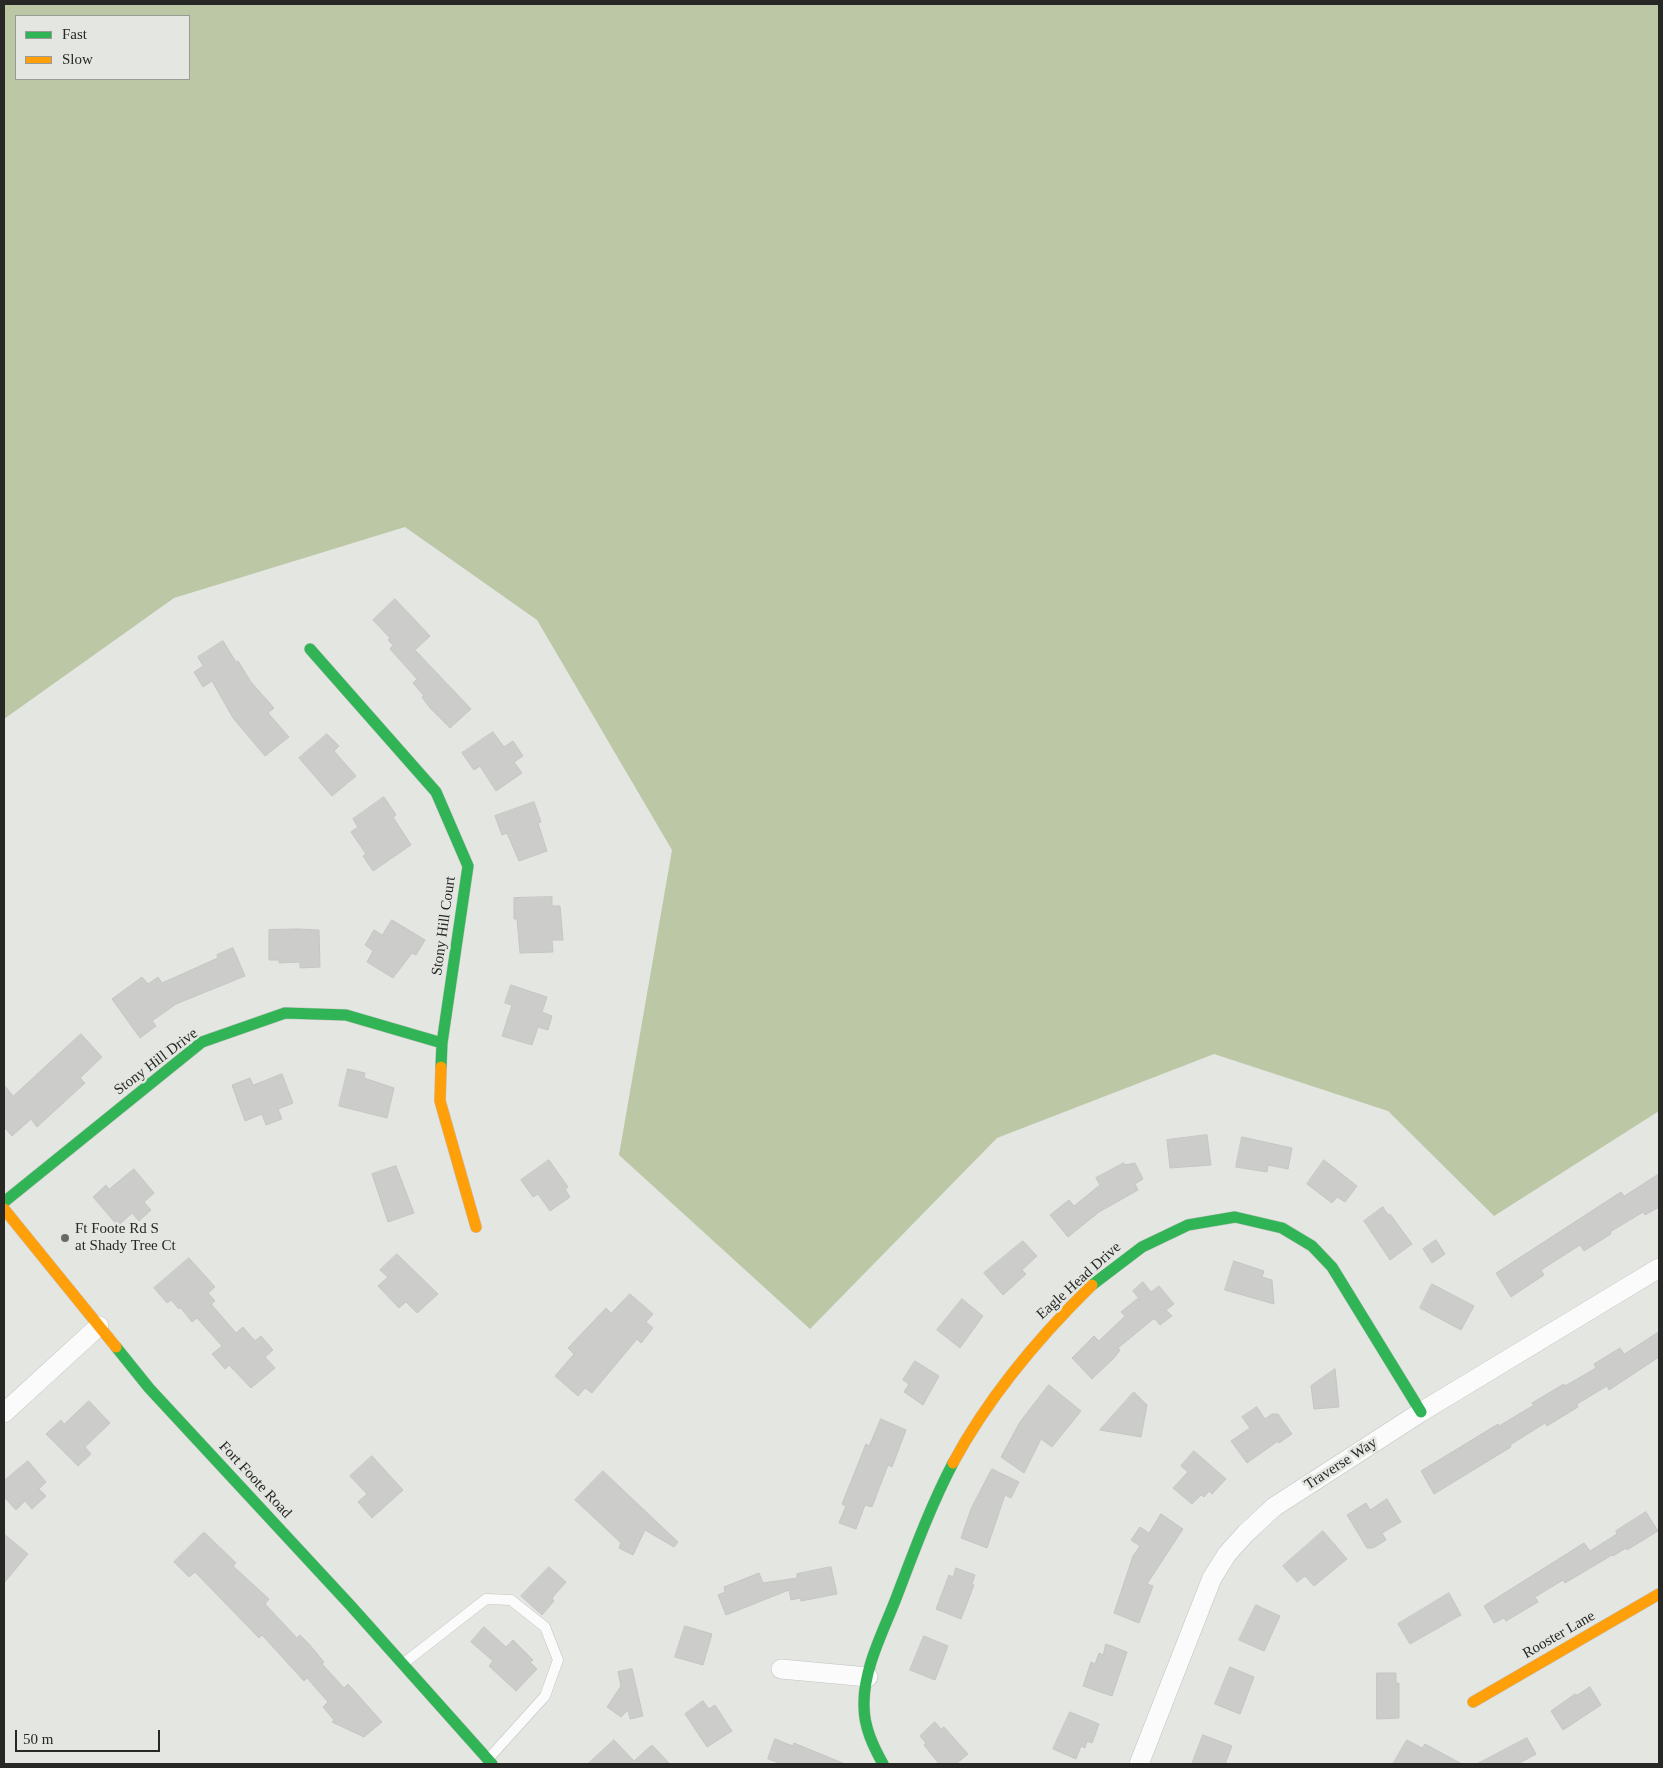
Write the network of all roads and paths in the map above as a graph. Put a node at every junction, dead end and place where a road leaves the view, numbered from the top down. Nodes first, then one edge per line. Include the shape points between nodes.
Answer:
1 (310, 649) dead end
2 (442, 1043) junction
3 (4, 1202) edge
4 (4, 1209) edge
5 (476, 1227) dead end
6 (1659, 1268) edge
7 (99, 1326) junction
8 (1421, 1412) junction
9 (4, 1413) edge
10 (1659, 1594) edge
11 (403, 1664) junction
12 (781, 1669) dead end
13 (868, 1677) junction
14 (1473, 1702) dead end
15 (490, 1762) edge
16 (883, 1764) edge
17 (1139, 1764) edge

1 - 2 street, Stony Hill Court via 436,792 468,866
2 - 3 street, Stony Hill Drive via 346,1015 285,1013 202,1042
2 - 5 street, Stony Hill Court via 440,1101
4 - 7 street, Fort Foote Road
6 - 8 street, Traverse Way
7 - 9 street
7 - 11 street, Fort Foote Road via 149,1388
8 - 13 street, Eagle Head Drive via 1348,1290 1327,1260 1312,1246 1282,1227 1246,1218 1194,1222 1164,1233 1145,1243 1062,1312 1030,1348 986,1408 938,1492
8 - 17 street, Traverse Way via 1274,1507 1227,1554 1200,1606
10 - 14 street, Rooster Lane
11 - 15 street, Fort Foote Road
11 - 15 lane via 486,1599 511,1600 545,1626 558,1660 545,1696
12 - 13 street
13 - 16 street, Eagle Head Drive via 864,1700 866,1722

